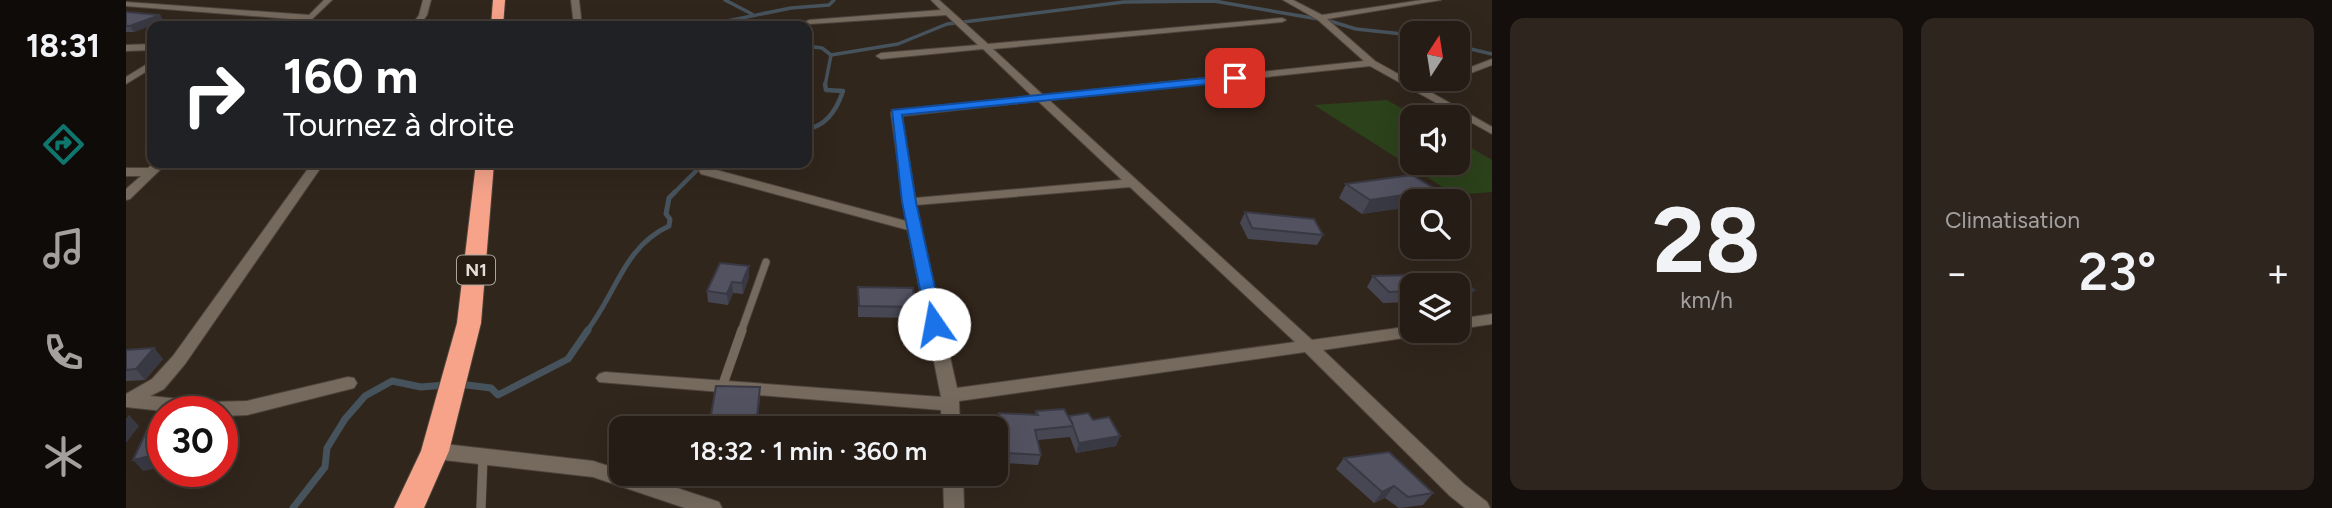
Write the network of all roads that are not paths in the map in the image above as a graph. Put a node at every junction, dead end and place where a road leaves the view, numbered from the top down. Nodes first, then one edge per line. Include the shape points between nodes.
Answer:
1 (328, 0) edge
2 (427, 0) edge
3 (499, 0) edge
4 (575, 0) edge
5 (935, 0) edge
6 (1287, 0) edge
7 (1437, 0) edge
8 (126, 4) edge
9 (948, 12) junction
10 (311, 18) junction
11 (1321, 18) junction
12 (1282, 20) dead end
13 (308, 21) edge
14 (417, 21) edge
15 (497, 21) edge
16 (577, 21) edge
17 (812, 22) edge
18 (986, 46) junction
19 (147, 47) edge
20 (126, 48) edge
21 (881, 56) dead end
22 (1492, 62) edge
23 (1372, 63) junction
24 (147, 67) edge
25 (1470, 70) edge
26 (1400, 78) edge
27 (126, 82) edge
28 (1424, 91) edge
29 (1044, 100) junction
30 (1492, 131) edge
31 (150, 168) edge
32 (155, 168) edge
33 (314, 168) edge
34 (485, 168) edge
35 (705, 171) dead end
36 (126, 172) edge
37 (1133, 183) junction
38 (126, 196) edge
39 (909, 202) junction
40 (914, 227) junction
41 (766, 262) dead end
42 (1492, 319) edge
43 (1470, 322) edge
44 (1400, 334) edge
45 (1310, 347) junction
46 (605, 378) dead end
47 (348, 383) dead end
48 (722, 387) junction
49 (950, 400) junction
50 (127, 401) edge
51 (951, 416) edge
52 (435, 451) junction
53 (483, 457) junction
54 (953, 486) edge
55 (410, 508) edge
56 (481, 508) edge
57 (712, 508) edge
58 (954, 508) edge
59 (1480, 508) edge

1 - 10 street
2 - 14 street
3 - 15 highway
4 - 16 street
5 - 9 street
6 - 11 street
7 - 11 street
8 - 10 street
9 - 17 street
9 - 18 street
10 - 13 street
11 - 23 street
12 - 18 street
18 - 21 street
18 - 29 street
19 - 20 street
22 - 25 street
23 - 26 street
23 - 29 street
24 - 27 street
28 - 30 street
29 - 37 street
29 - 39 street via 896,113
31 - 36 street
32 - 38 street
33 - 50 street via 179,360 158,384
34 - 52 highway, N1 via 475,289
35 - 40 street
37 - 39 street
37 - 45 street
39 - 40 street
40 - 49 street
41 - 48 lane
42 - 43 street
44 - 45 street
45 - 49 street
45 - 59 street
46 - 48 street
47 - 50 street via 247,408
48 - 49 street
49 - 51 street
52 - 53 street
52 - 55 highway, N1
53 - 56 lane
53 - 57 street via 593,469
54 - 58 street

